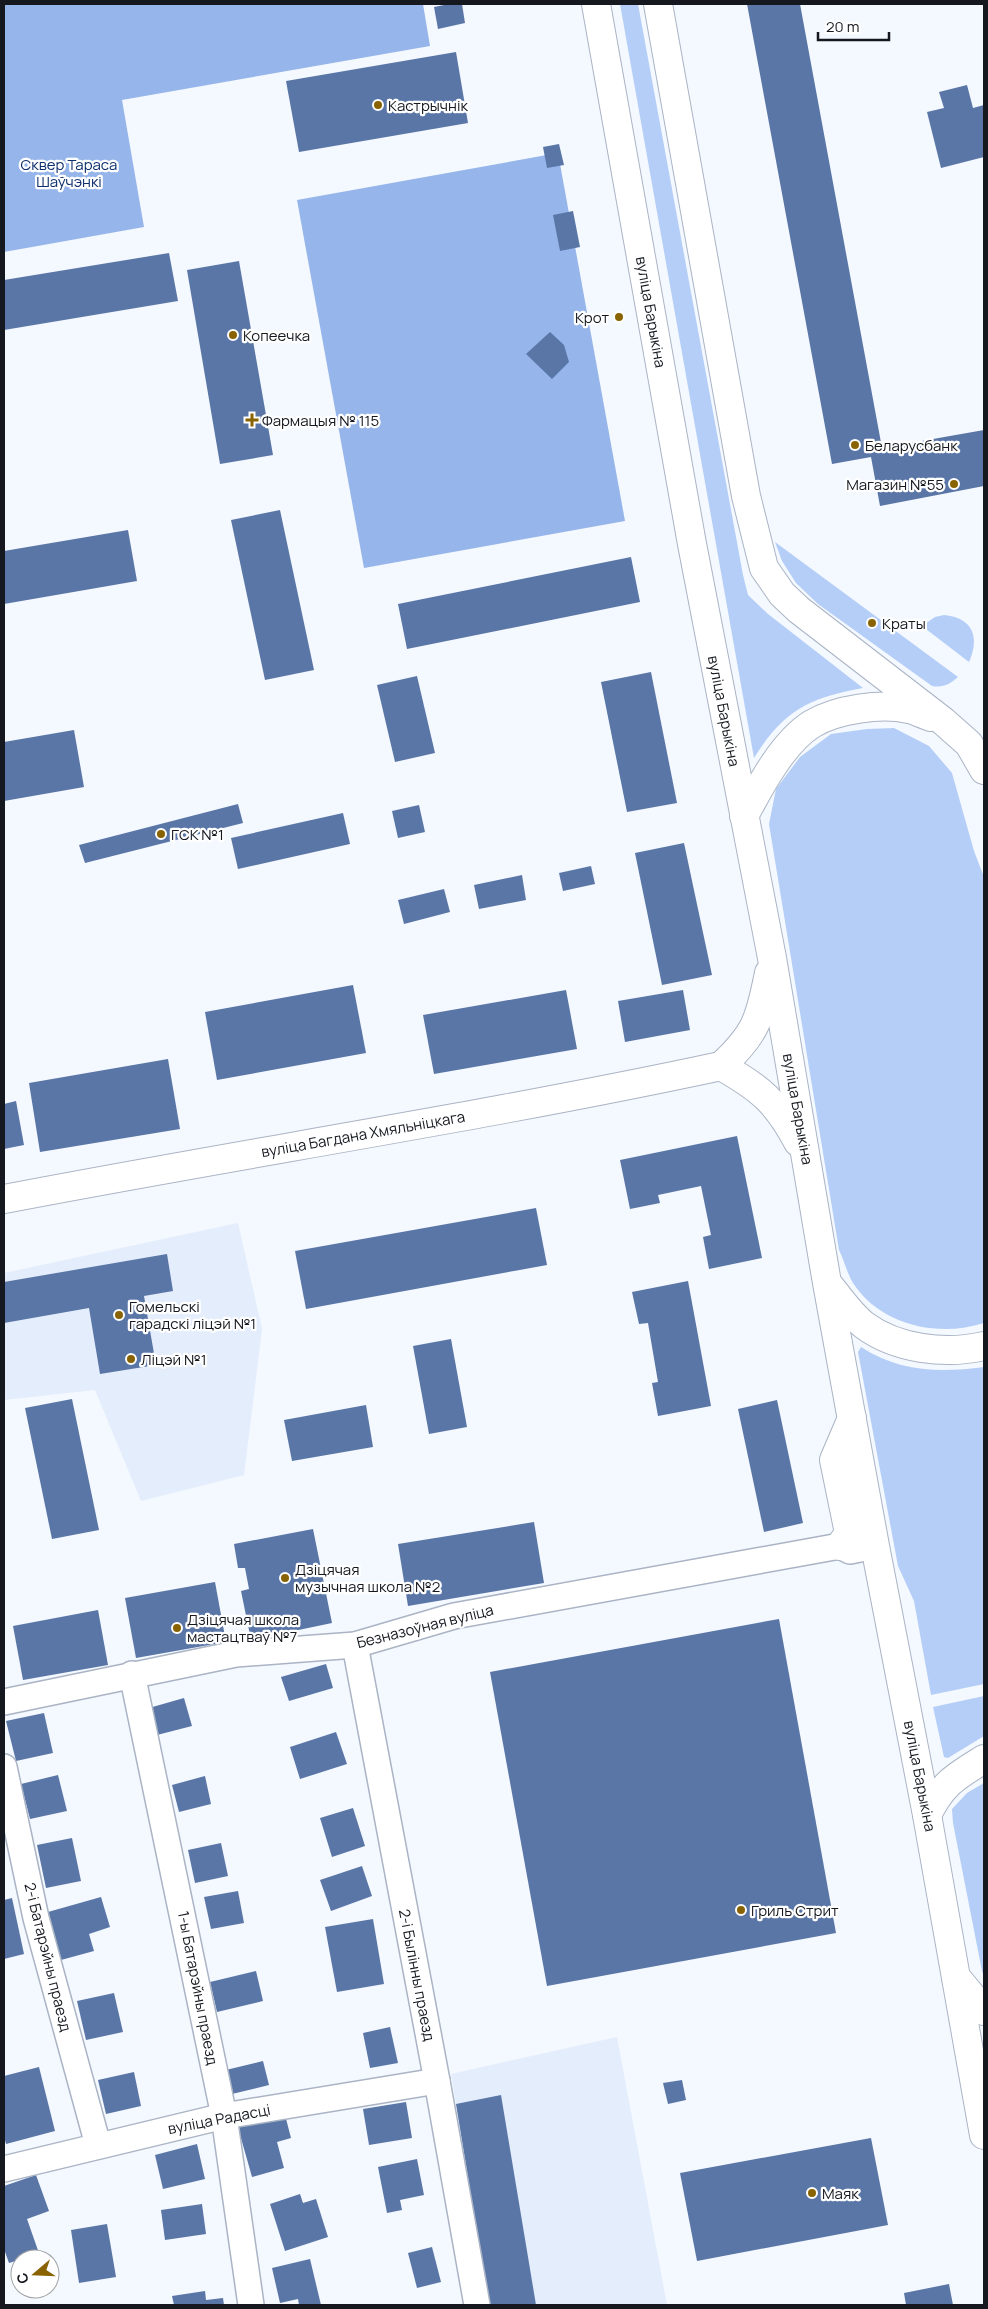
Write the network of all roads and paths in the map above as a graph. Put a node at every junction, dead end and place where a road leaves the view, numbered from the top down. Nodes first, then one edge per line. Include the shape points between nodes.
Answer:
1 (596, 4) edge
2 (658, 4) edge
3 (943, 721) junction
4 (984, 770) edge
5 (744, 816) junction
6 (772, 958) junction
7 (721, 1066) junction
8 (807, 1159) junction
9 (4, 1199) edge
10 (827, 1283) junction
11 (984, 1346) edge
12 (852, 1418) junction
13 (840, 1546) junction
14 (875, 1546) junction
15 (355, 1644) junction
16 (132, 1674) junction
17 (4, 1702) edge
18 (984, 1759) edge
19 (4, 1767) edge
20 (927, 1815) junction
21 (954, 1974) junction
22 (984, 2011) edge
23 (437, 2081) junction
24 (224, 2116) junction
25 (984, 2135) edge
26 (98, 2145) junction
27 (4, 2169) edge
28 (251, 2305) edge
29 (476, 2305) edge

1 - 5 main road, вуліца Барыкіна
2 - 3 main road via 746,496 764,568 782,594 799,610
3 - 4 main road via 969,744
3 - 5 main road via 909,709 875,708 844,711 812,724 788,746 765,776
5 - 6 main road, вуліца Барыкіна
6 - 7 main road via 756,1025 743,1046
6 - 8 main road, вуліца Барыкіна
7 - 8 main road via 766,1096 785,1118
7 - 9 main road, вуліца Багдана Хмяльніцкага via 593,1094
8 - 10 main road, вуліца Барыкіна
10 - 11 main road via 863,1324 894,1342 964,1350
10 - 12 main road, вуліца Барыкіна
12 - 13 main road via 834,1460 849,1533
12 - 14 main road, вуліца Барыкіна
13 - 14 street, Безназоўная вуліца via 850,1551
13 - 15 street, Безназоўная вуліца via 454,1616
14 - 20 main road, вуліца Барыкіна
15 - 16 street, Безназоўная вуліца via 236,1654
15 - 23 street, 2-і Былінны праезд
16 - 17 street, Безназоўная вуліца
16 - 24 street, 1-ы Батарэйны праезд
18 - 20 main road via 948,1782
19 - 26 street, 2-і Батарэйны праезд via 36,1918
20 - 21 main road, вуліца Барыкіна
21 - 22 main road
21 - 25 main road, вуліца Барыкіна
23 - 24 street, вуліца Радасці
23 - 29 street, 2-і Былінны праезд
24 - 26 street, вуліца Радасці
24 - 28 street, 1-ы Батарэйны праезд
26 - 27 street, вуліца Радасці

